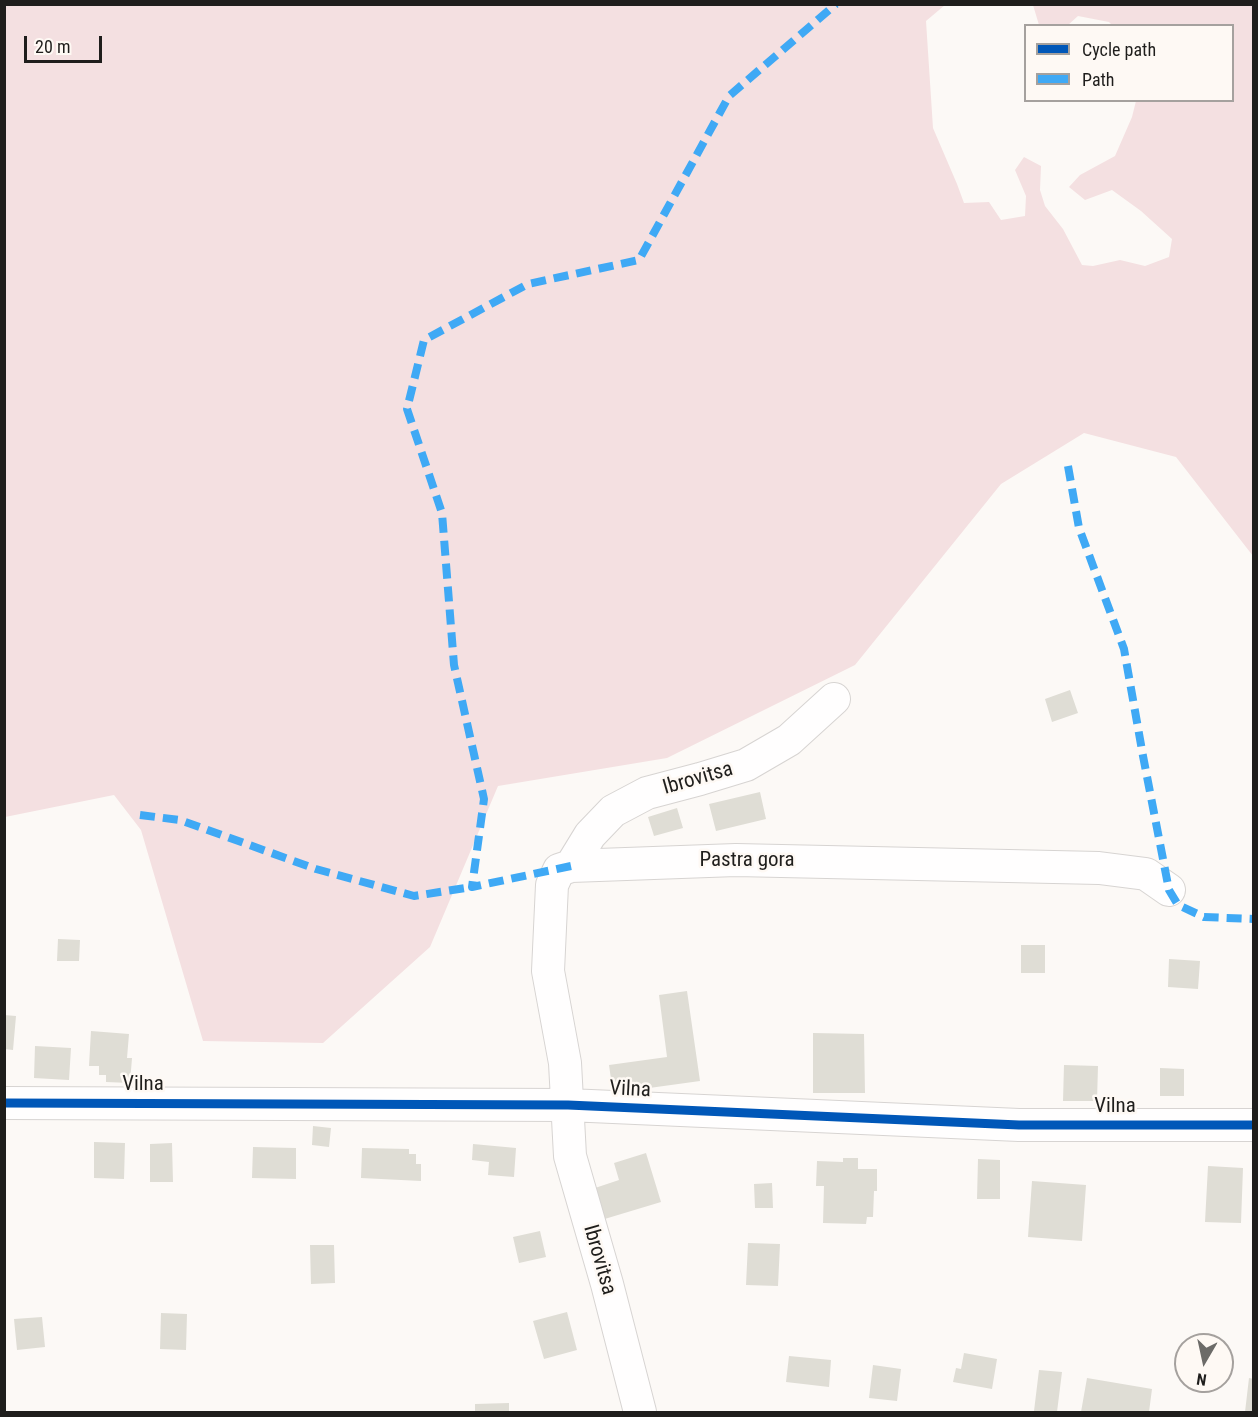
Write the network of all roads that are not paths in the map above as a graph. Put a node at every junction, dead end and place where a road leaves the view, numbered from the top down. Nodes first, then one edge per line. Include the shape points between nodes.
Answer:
1 (834, 699) dead end
2 (571, 866) junction
3 (1169, 890) dead end
4 (4, 1103) edge
5 (568, 1105) junction
6 (1254, 1125) edge
7 (640, 1413) edge

1 - 2 street, Ibrovitsa via 789,740 746,765 647,794 613,811 590,835
2 - 3 street, Pastra gora via 736,860 1099,868 1146,874
2 - 5 street via 559,870 552,885 548,970 565,1063
4 - 5 street, Vilna
5 - 6 street, Vilna via 1019,1125
5 - 7 street, Ibrovitsa via 570,1156

